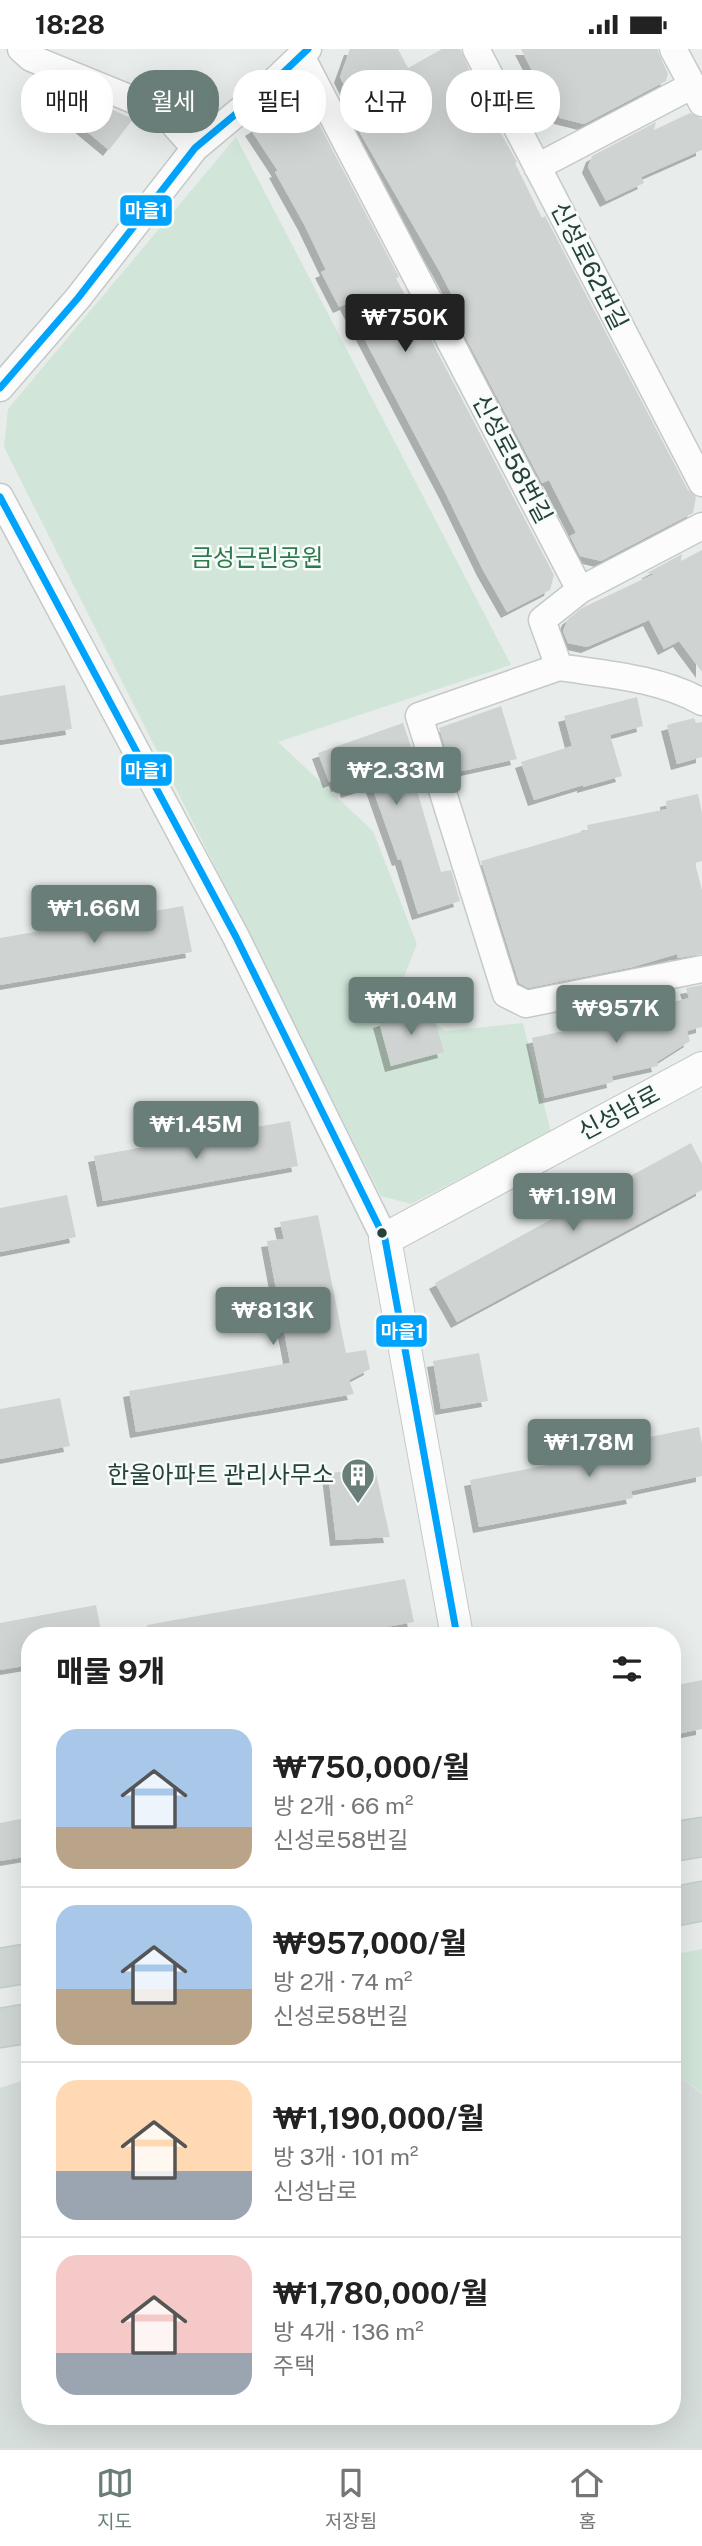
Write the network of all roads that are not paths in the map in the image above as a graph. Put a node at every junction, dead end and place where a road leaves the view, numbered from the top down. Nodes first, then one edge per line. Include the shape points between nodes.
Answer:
1 (21, 49) edge
2 (476, 49) edge
3 (673, 49) edge
4 (304, 52) edge
5 (697, 94) edge
6 (195, 148) junction
7 (537, 167) junction
8 (0, 388) edge
9 (702, 483) edge
10 (0, 497) edge
11 (702, 526) edge
12 (580, 590) junction
13 (559, 667) junction
14 (702, 702) edge
15 (702, 969) edge
16 (702, 1068) edge
17 (385, 1240) junction
18 (455, 1627) edge
19 (702, 1837) edge
20 (681, 1840) edge
21 (702, 1901) edge
22 (681, 1904) edge
23 (21, 1964) edge
24 (0, 1968) edge
25 (21, 2024) edge
26 (0, 2028) edge

1 - 6 street via 31,58 163,112
2 - 7 street, 신성로62번길
3 - 5 street
4 - 6 street
4 - 12 street, 신성로58번길
5 - 7 street
6 - 8 street
7 - 9 street, 신성로62번길
10 - 17 street via 236,937
11 - 12 street
12 - 13 street via 542,620
13 - 14 street via 640,680
13 - 15 street via 419,716 506,994 526,1004
16 - 17 street, 신성남로
17 - 18 street
19 - 20 main road
21 - 22 main road
23 - 24 main road
25 - 26 main road

